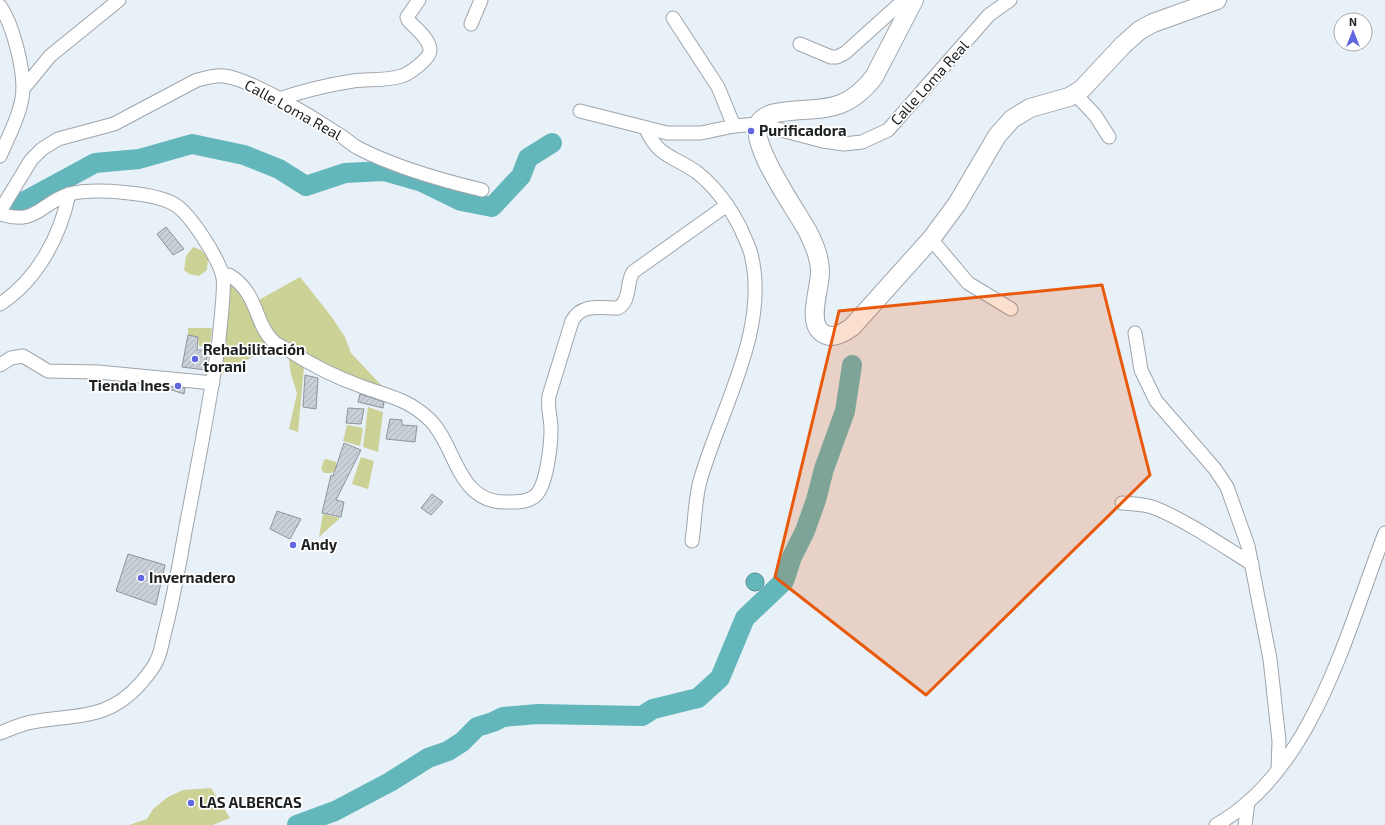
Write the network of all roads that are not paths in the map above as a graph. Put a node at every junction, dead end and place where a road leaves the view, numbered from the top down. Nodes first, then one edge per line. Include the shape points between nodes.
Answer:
1 (119, 0) edge
2 (419, 0) edge
3 (482, 0) edge
4 (904, 0) edge
5 (914, 0) edge
6 (1010, 0) edge
7 (1217, 0) edge
8 (0, 6) edge
9 (673, 18) dead end
10 (471, 24) dead end
11 (800, 44) dead end
12 (23, 89) junction
13 (1075, 94) junction
14 (279, 99) junction
15 (580, 111) dead end
16 (758, 124) junction
17 (734, 126) junction
18 (646, 129) junction
19 (1109, 137) dead end
20 (0, 156) edge
21 (482, 190) dead end
22 (69, 194) junction
23 (727, 205) junction
24 (0, 211) edge
25 (0, 214) edge
26 (931, 239) junction
27 (223, 277) junction
28 (0, 304) edge
29 (1012, 309) dead end
30 (1134, 333) dead end
31 (0, 364) edge
32 (213, 383) junction
33 (1122, 503) dead end
34 (1385, 533) edge
35 (692, 541) dead end
36 (1252, 564) junction
37 (0, 733) edge
38 (1278, 770) junction
39 (1248, 802) junction
40 (1216, 825) edge
41 (1245, 825) edge

1 - 12 street via 50,56
2 - 14 street via 407,17 427,41 430,50 413,70 401,76 312,88
3 - 10 street
4 - 11 street via 845,53 837,57
5 - 16 main road via 874,77 856,95 827,109 771,114
6 - 16 street, Calle Loma Real via 989,15 888,130 862,142 844,144
7 - 13 main road via 1140,30
8 - 12 street via 13,35
9 - 17 street via 718,87
12 - 20 street via 14,126
13 - 19 street via 1095,115
13 - 26 main road via 1030,108 1012,119 997,136 957,204
14 - 21 street, Calle Loma Real via 357,147 412,171
14 - 24 street, Calle Loma Real via 225,76 197,80 114,124 58,139 42,149 31,160
15 - 18 street, Calle Loma Real
16 - 17 street, Calle Loma Real
16 - 26 main road via 757,133 763,155 802,220 817,251 820,272 814,317 815,325 826,335 842,334 852,327
17 - 18 street, Calle Loma Real via 701,133 667,133
18 - 23 street via 659,151 698,173 720,194
22 - 25 street via 27,217 11,218
22 - 27 street via 138,193 165,199 188,216 205,240
22 - 28 street via 65,214 41,264 25,284
23 - 27 street via 633,272 629,278 623,305 618,308 581,310 572,320 549,396 550,452 543,482 536,496 527,501 494,501 481,496 466,481 450,456 438,428 429,419 407,402 310,365 274,342 246,290 229,275
23 - 35 street via 752,254 754,316 747,348 700,482
26 - 29 street via 968,283
27 - 32 street via 221,323
30 - 36 street via 1141,370 1156,401 1215,469 1227,488
31 - 32 street via 11,358 23,356 48,371 98,372
32 - 37 street via 169,616 157,661 140,684 117,705 97,713 30,722
33 - 36 street via 1156,508
34 - 38 street via 1331,676 1303,735
36 - 38 street via 1270,659 1279,741
38 - 39 street
39 - 40 street
39 - 41 street

